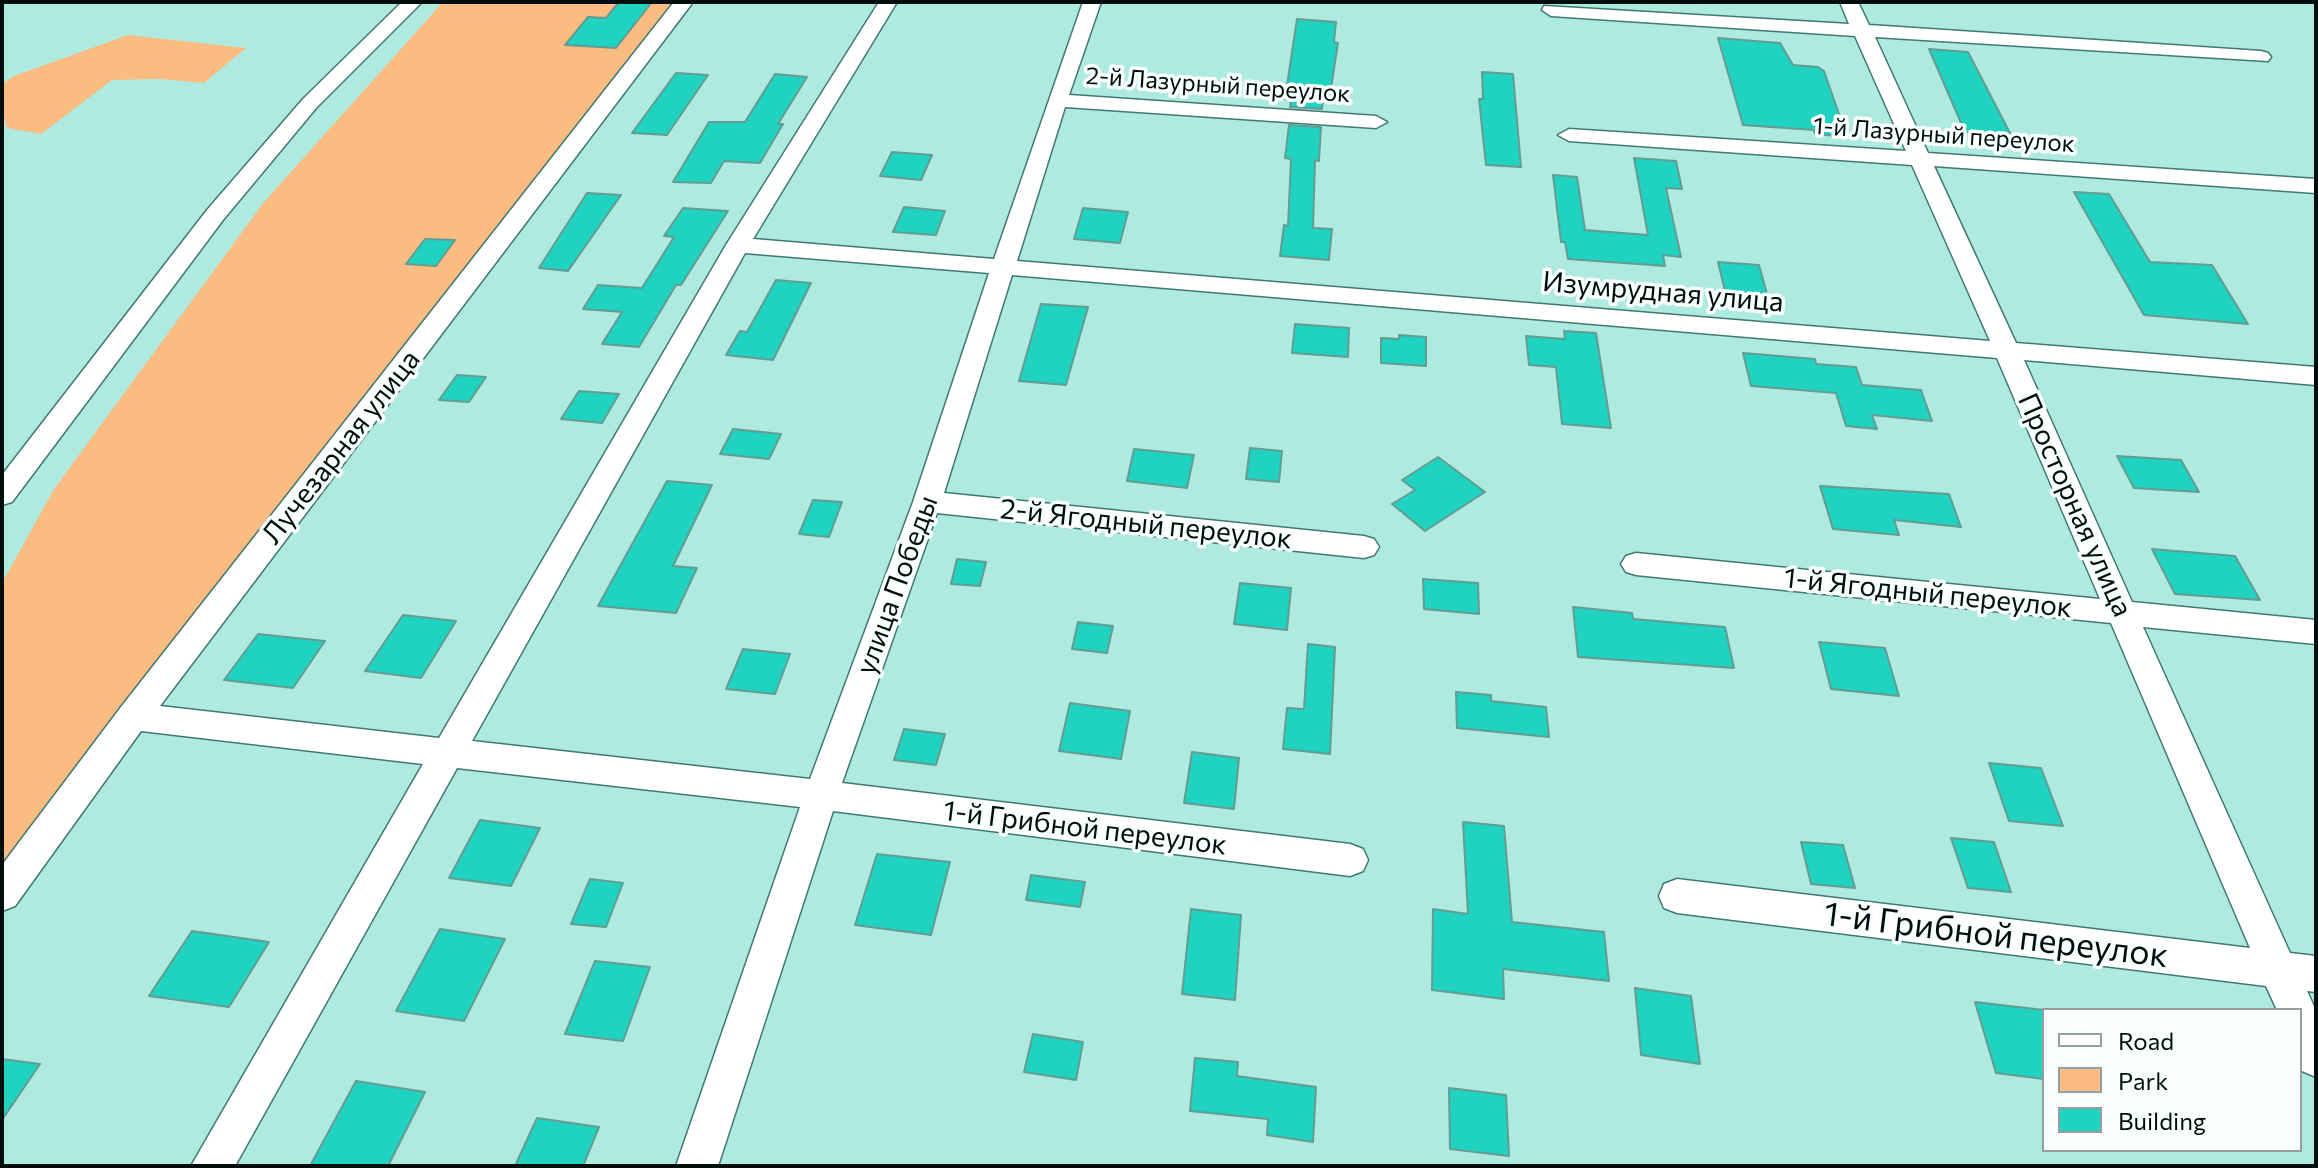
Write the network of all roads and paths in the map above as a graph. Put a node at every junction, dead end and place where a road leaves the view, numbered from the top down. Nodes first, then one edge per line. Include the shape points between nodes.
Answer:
1 (413, 2) edge
2 (684, 2) edge
3 (888, 2) edge
4 (1092, 2) edge
5 (1849, 2) edge
6 (1551, 10) dead end
7 (1862, 30) junction
8 (2261, 57) dead end
9 (1057, 100) junction
10 (1376, 122) dead end
11 (1569, 135) dead end
12 (1921, 160) junction
13 (2316, 186) edge
14 (738, 245) junction
15 (1004, 267) junction
16 (2007, 351) junction
17 (2316, 376) edge
18 (2, 495) edge
19 (927, 502) junction
20 (1364, 547) dead end
21 (1636, 564) dead end
22 (2122, 612) junction
23 (2316, 632) edge
24 (133, 717) junction
25 (448, 753) junction
26 (821, 795) junction
27 (1350, 860) dead end
28 (2, 894) edge
29 (1677, 896) dead end
30 (2279, 970) junction
31 (2316, 974) edge
32 (2295, 1008) edge
33 (2302, 1024) edge
34 (2316, 1057) edge
35 (212, 1166) edge
36 (697, 1166) edge

1 - 18 street via 310,103 215,215
2 - 24 street, Лучезарная улица
3 - 14 street
4 - 9 street, улица Победы
5 - 7 street, Просторная улица
6 - 7 street
7 - 8 street
7 - 12 street, Просторная улица
9 - 10 street, 2-й Лазурный переулок
9 - 15 street, улица Победы
11 - 12 street, 1-й Лазурный переулок
12 - 13 street, 1-й Лазурный переулок
12 - 16 street, Просторная улица
14 - 15 street, Изумрудная улица
14 - 25 street
15 - 16 street, Изумрудная улица
15 - 19 street, улица Победы
16 - 17 street, Изумрудная улица
16 - 22 street, Просторная улица
19 - 20 street, 2-й Ягодный переулок
19 - 26 street, улица Победы
21 - 22 street, 1-й Ягодный переулок
22 - 23 street, 1-й Ягодный переулок
22 - 30 street, Просторная улица
24 - 25 street, 1-й Грибной переулок
24 - 28 street, Лучезарная улица
25 - 26 street, 1-й Грибной переулок
25 - 35 street
26 - 27 street, 1-й Грибной переулок
26 - 36 street, улица Победы
29 - 30 street, 1-й Грибной переулок
30 - 31 street, 1-й Грибной переулок
30 - 32 street, Просторная улица
33 - 34 street

